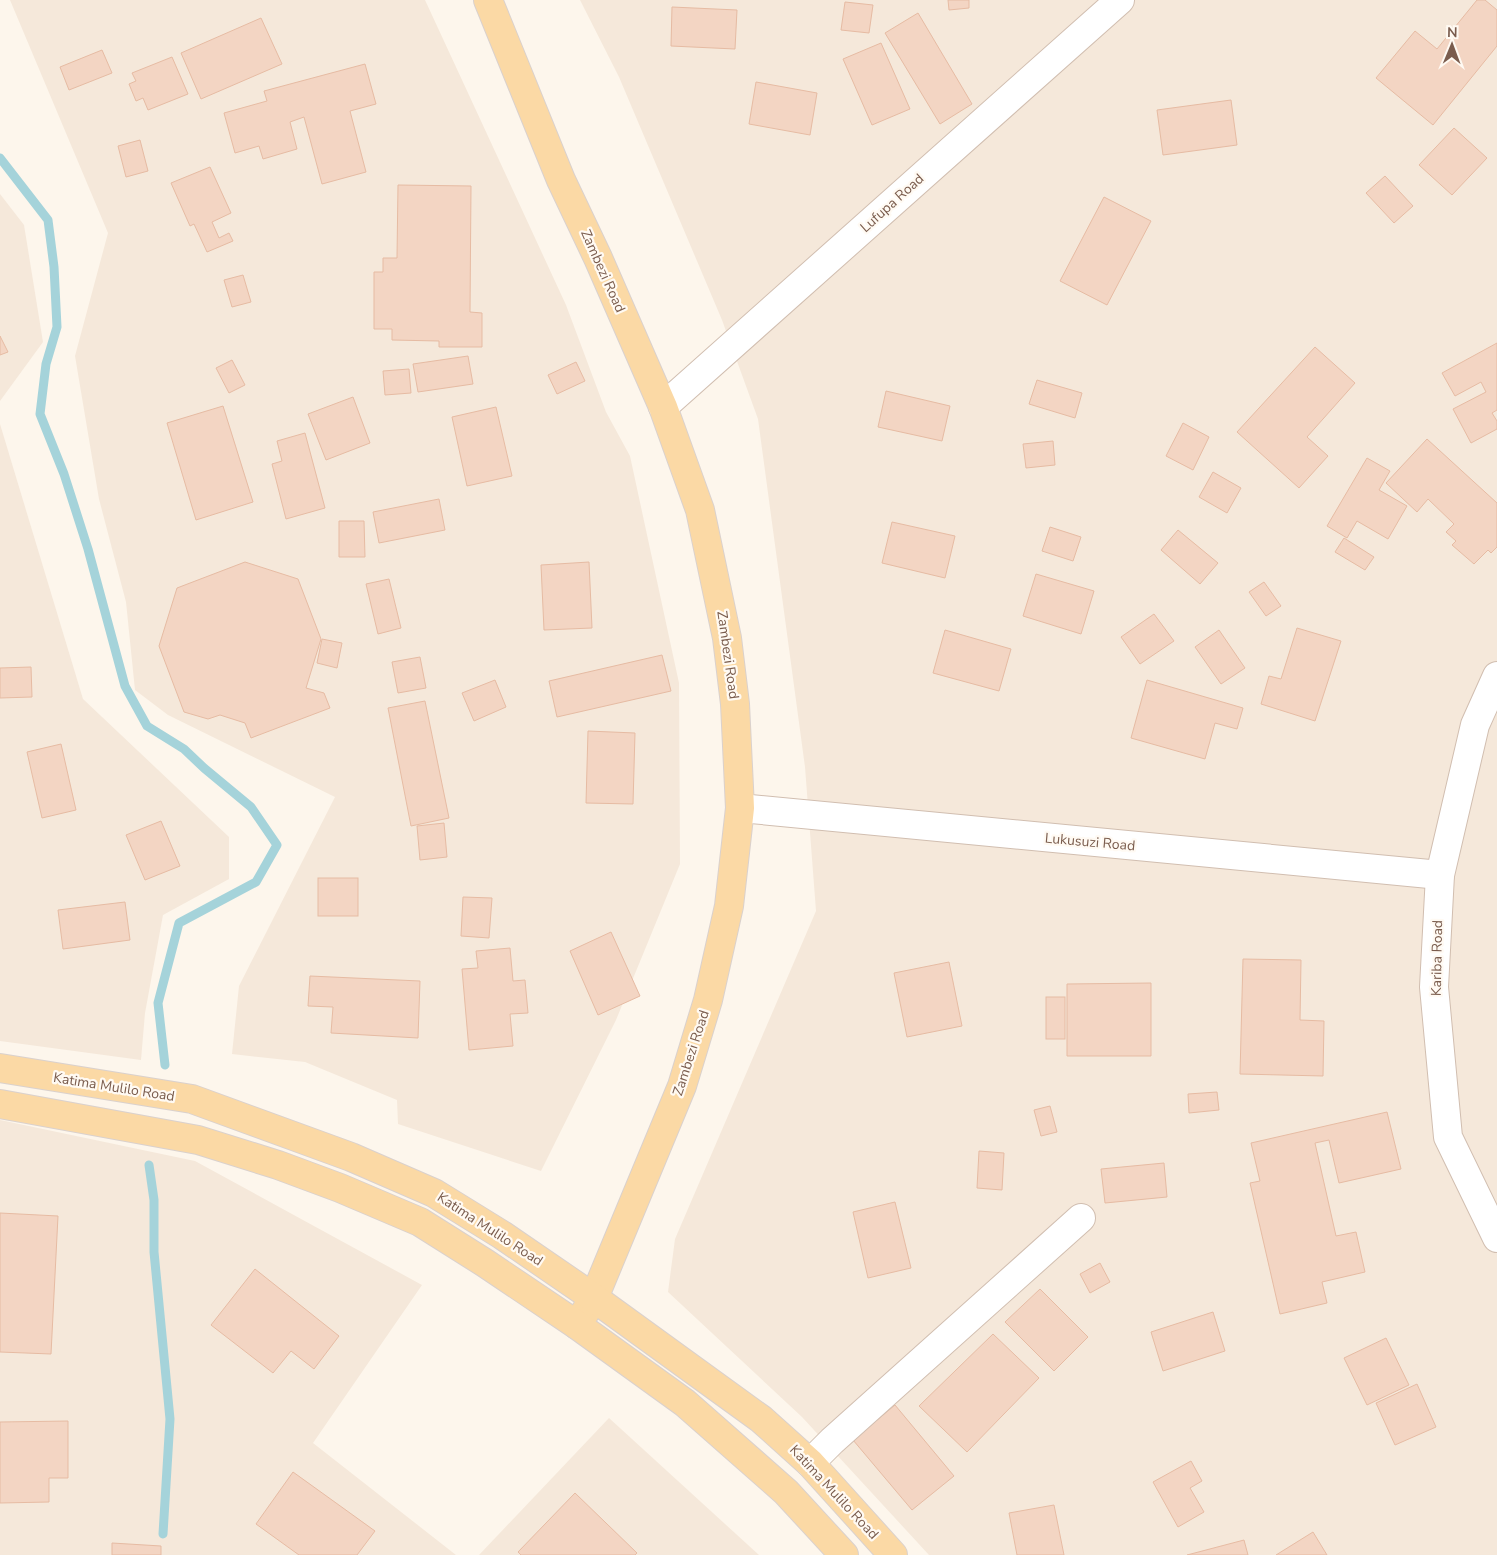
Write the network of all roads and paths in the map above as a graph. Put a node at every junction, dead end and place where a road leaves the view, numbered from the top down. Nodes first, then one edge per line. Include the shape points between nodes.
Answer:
1 (488, 0) edge
2 (1120, 0) edge
3 (663, 407) junction
4 (1497, 676) edge
5 (740, 808) junction
6 (1440, 875) junction
7 (0, 1068) edge
8 (0, 1104) edge
9 (1081, 1218) dead end
10 (1497, 1238) edge
11 (594, 1298) junction
12 (577, 1325) junction
13 (810, 1463) junction
14 (844, 1555) edge
15 (893, 1555) edge

1 - 3 main road, Zambezi Road via 561,180
2 - 3 street, Lufupa Road
3 - 5 main road, Zambezi Road via 700,510 719,593 735,704
4 - 6 street, Kariba Road via 1475,724
5 - 6 street, Lukusuzi Road
5 - 11 main road, Zambezi Road via 729,906 708,1000 682,1086
6 - 10 street, Kariba Road via 1434,987 1448,1137
7 - 11 main road, Katima Mulilo Road via 192,1099 351,1157 434,1193
8 - 12 main road via 198,1140 331,1184 420,1222
9 - 13 street
11 - 12 main road, Zambezi Road
11 - 13 main road, Katima Mulilo Road via 761,1419
12 - 14 main road via 685,1403 786,1492
13 - 15 main road, Katima Mulilo Road

